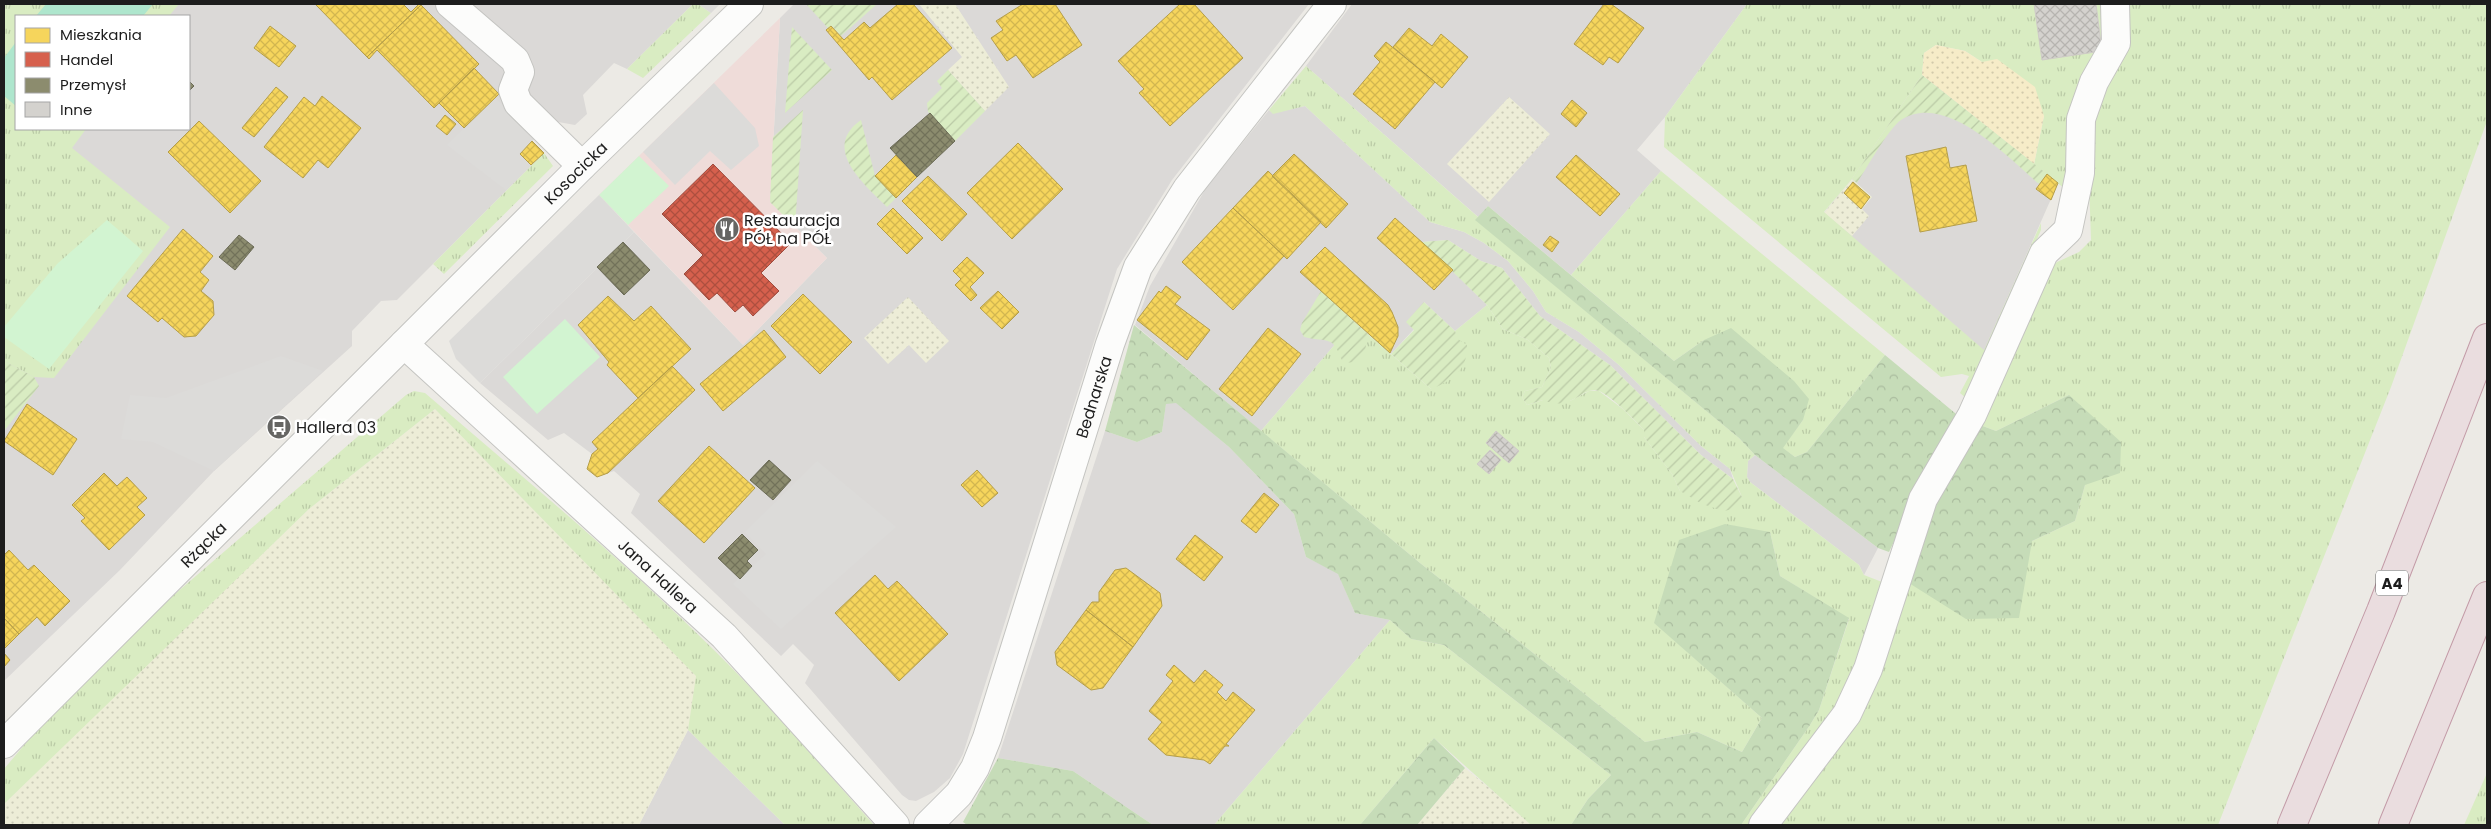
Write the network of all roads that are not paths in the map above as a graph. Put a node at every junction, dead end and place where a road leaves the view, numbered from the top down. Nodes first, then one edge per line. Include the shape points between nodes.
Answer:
1 (450, 4) edge
2 (749, 4) edge
3 (1332, 4) edge
4 (2115, 4) edge
5 (582, 166) junction
6 (2487, 338) edge
7 (404, 344) junction
8 (2487, 596) edge
9 (4, 744) edge
10 (895, 825) edge
11 (928, 825) edge
12 (1763, 825) edge
13 (2292, 825) edge
14 (2393, 825) edge

1 - 5 street via 515,60 520,72 514,90 518,103
2 - 5 street, Kosocicka
3 - 11 street, Bednarska via 1186,189 1138,267 1110,344 987,738 975,768 959,794
4 - 12 street via 2116,43 2094,82 2081,119 2080,173 2068,230 2044,253 1972,415 1923,499 1868,669 1847,714
5 - 7 street, Kosocicka
6 - 13 highway, A4 via 2381,611
7 - 9 street, Rżącka
7 - 10 street, Jana Hallera via 724,636
8 - 14 highway

